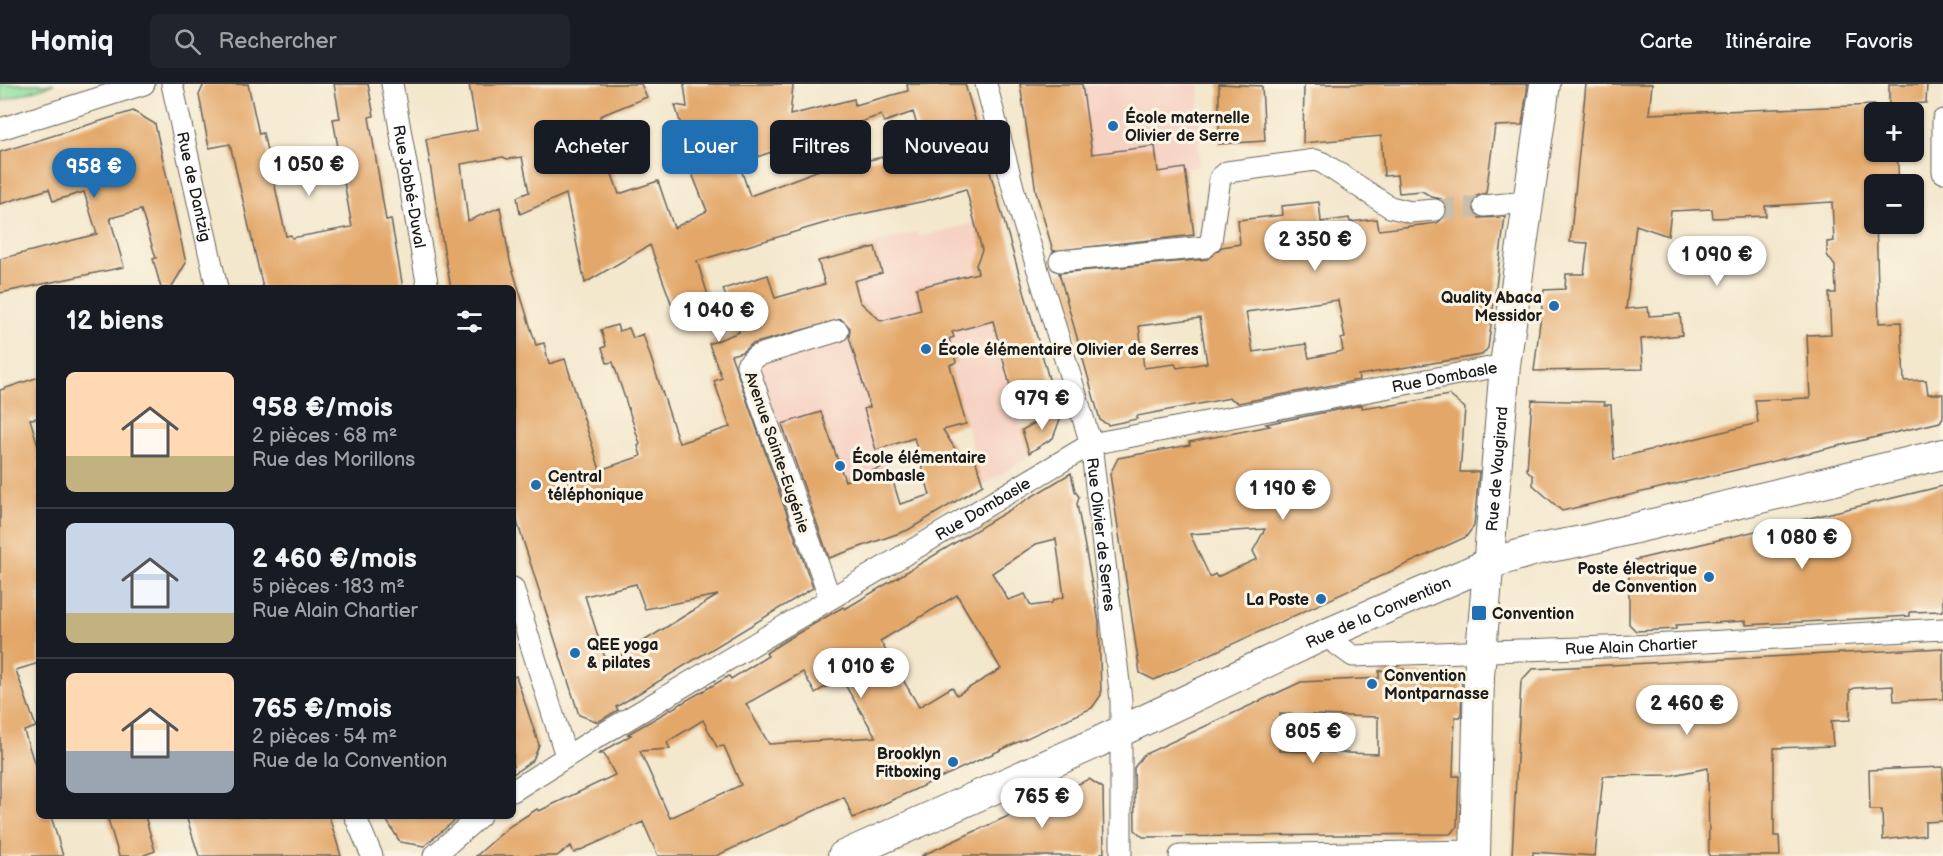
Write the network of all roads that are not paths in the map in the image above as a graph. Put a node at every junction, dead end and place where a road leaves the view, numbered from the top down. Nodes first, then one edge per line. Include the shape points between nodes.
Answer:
1 (144, 84) edge
2 (172, 84) edge
3 (392, 84) edge
4 (986, 84) edge
5 (1545, 84) edge
6 (1943, 120) edge
7 (0, 129) edge
8 (1943, 172) edge
9 (1527, 202) junction
10 (1484, 206) tunnel mouth
11 (1435, 210) tunnel mouth
12 (1060, 261) dead end
13 (216, 285) edge
14 (427, 285) edge
15 (838, 331) dead end
16 (1505, 365) junction
17 (1091, 444) junction
18 (1943, 454) edge
19 (1488, 564) junction
20 (516, 598) edge
21 (830, 598) junction
22 (1943, 629) edge
23 (1324, 635) junction
24 (1482, 650) junction
25 (1120, 729) junction
26 (566, 756) junction
27 (516, 788) edge
28 (355, 819) edge
29 (477, 819) edge
30 (879, 848) edge
31 (1476, 853) edge
32 (372, 856) edge
33 (434, 856) edge
34 (843, 856) edge
35 (1121, 856) edge
36 (1180, 856) edge

1 - 7 street
2 - 13 street, Rue de Dantzig
3 - 14 street, Rue Jobbé-Duval
4 - 17 street, Rue Olivier de Serres via 1015,195
5 - 9 main road, Rue de Vaugirard
6 - 8 street
9 - 10 street
9 - 16 main road, Rue de Vaugirard
11 - 12 street via 1410,212 1390,207 1315,160 1227,172 1220,178 1211,241 1205,248
15 - 21 street, Avenue Sainte-Eugénie via 756,356 747,365
16 - 17 street, Rue Dombasle
16 - 19 main road, Rue de Vaugirard
17 - 21 street, Rue Dombasle
17 - 25 street, Rue Olivier de Serres via 1121,700
18 - 19 main road, Rue de la Convention
19 - 23 main road, Rue de la Convention
19 - 24 main road, Rue de Vaugirard
20 - 26 street
21 - 26 street, Rue Dombasle
22 - 24 street, Rue Alain Chartier
23 - 24 street, Rue Alain Chartier via 1353,656
23 - 25 main road, Rue de la Convention
24 - 31 main road, Rue de Vaugirard
25 - 30 main road, Rue de la Convention
25 - 35 street, Rue Olivier de Serres
26 - 27 street, Rue Dombasle
28 - 32 street
29 - 33 street
30 - 34 main road, Rue de la Convention
31 - 36 street

